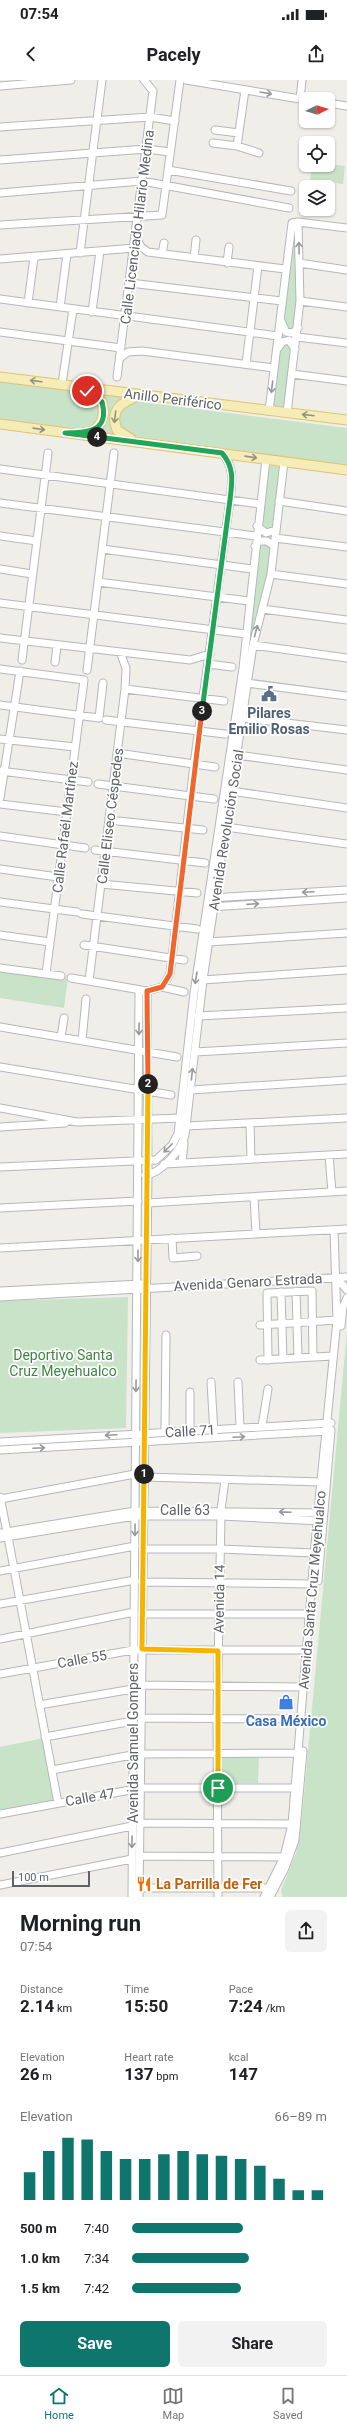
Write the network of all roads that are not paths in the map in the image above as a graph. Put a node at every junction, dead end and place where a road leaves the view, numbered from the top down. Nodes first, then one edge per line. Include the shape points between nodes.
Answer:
1 (71, 80) edge
2 (102, 80) edge
3 (144, 80) edge
4 (180, 80) edge
5 (186, 80) edge
6 (302, 80) edge
7 (20, 82) edge
8 (0, 86) edge
9 (245, 90) junction
10 (303, 92) edge
11 (299, 99) edge
12 (335, 105) edge
13 (347, 106) edge
14 (150, 117) junction
15 (97, 120) junction
16 (175, 121) junction
17 (0, 127) edge
18 (215, 130) dead end
19 (239, 133) junction
20 (213, 143) dead end
21 (237, 146) junction
22 (146, 149) junction
23 (170, 152) junction
24 (93, 153) junction
25 (259, 154) dead end
26 (0, 160) edge
27 (168, 170) junction
28 (142, 181) junction
29 (88, 186) junction
30 (166, 187) junction
31 (291, 191) dead end
32 (0, 193) edge
33 (289, 208) dead end
34 (138, 215) junction
35 (84, 219) junction
36 (295, 222) junction
37 (0, 225) edge
38 (347, 228) edge
39 (136, 237) junction
40 (196, 240) dead end
41 (164, 243) dead end
42 (229, 247) dead end
43 (134, 248) junction
44 (100, 251) junction
45 (80, 253) junction
46 (67, 254) junction
47 (162, 254) junction
48 (34, 257) junction
49 (194, 258) junction
50 (0, 260) edge
51 (227, 263) junction
52 (299, 263) junction
53 (258, 266) junction
54 (286, 270) junction
55 (347, 270) edge
56 (130, 283) junction
57 (0, 299) edge
58 (254, 299) junction
59 (282, 301) junction
60 (300, 301) junction
61 (28, 303) junction
62 (60, 307) junction
63 (347, 307) edge
64 (73, 309) junction
65 (92, 312) junction
66 (125, 316) junction
67 (280, 319) junction
68 (298, 328) junction
69 (0, 332) edge
70 (250, 333) junction
71 (278, 336) junction
72 (297, 337) junction
73 (68, 341) junction
74 (347, 343) edge
75 (121, 348) junction
76 (295, 349) junction
77 (276, 350) junction
78 (120, 358) junction
79 (246, 364) junction
80 (274, 368) junction
81 (292, 374) junction
82 (0, 377) edge
83 (117, 377) dead end
84 (347, 381) edge
85 (62, 384) junction
86 (75, 386) junction
87 (141, 395) junction
88 (269, 411) junction
89 (287, 412) junction
90 (347, 420) edge
91 (0, 424) edge
92 (65, 433) junction
93 (136, 442) junction
94 (48, 453) dead end
95 (114, 453) dead end
96 (222, 453) junction
97 (266, 459) junction
98 (284, 462) junction
99 (0, 469) edge
100 (347, 470) edge
101 (46, 475) junction
102 (110, 484) junction
103 (230, 500) junction
104 (279, 502) junction
105 (0, 503) edge
106 (260, 504) junction
107 (41, 508) junction
108 (347, 511) edge
109 (106, 516) junction
110 (257, 526) junction
111 (276, 530) junction
112 (226, 532) junction
113 (0, 536) edge
114 (256, 536) junction
115 (275, 538) junction
116 (37, 541) junction
117 (255, 546) junction
118 (274, 546) junction
119 (347, 547) edge
120 (102, 549) junction
121 (221, 565) junction
122 (252, 568) junction
123 (0, 569) edge
124 (32, 574) junction
125 (271, 574) junction
126 (98, 582) junction
127 (347, 584) edge
128 (217, 597) junction
129 (249, 601) junction
130 (0, 603) edge
131 (28, 606) junction
132 (262, 609) junction
133 (94, 615) junction
134 (347, 620) edge
135 (212, 629) junction
136 (246, 634) junction
137 (0, 638) edge
138 (24, 641) junction
139 (253, 645) junction
140 (57, 646) junction
141 (89, 649) junction
142 (120, 652) junction
143 (210, 654) junction
144 (347, 658) edge
145 (22, 660) dead end
146 (55, 662) dead end
147 (208, 664) junction
148 (232, 667) dead end
149 (0, 669) edge
150 (87, 670) dead end
151 (20, 672) junction
152 (247, 683) junction
153 (103, 684) dead end
154 (125, 689) junction
155 (347, 696) edge
156 (203, 698) junction
157 (224, 701) dead end
158 (0, 706) edge
159 (14, 707) junction
160 (80, 715) junction
161 (243, 718) junction
162 (102, 719) junction
163 (121, 722) junction
164 (347, 730) edge
165 (199, 731) junction
166 (225, 734) dead end
167 (0, 739) edge
168 (9, 740) junction
169 (75, 747) junction
170 (117, 753) junction
171 (237, 755) junction
172 (194, 764) junction
173 (215, 767) dead end
174 (347, 770) edge
175 (2, 771) edge
176 (71, 780) junction
177 (88, 782) dead end
178 (98, 784) dead end
179 (113, 786) junction
180 (231, 791) junction
181 (191, 797) junction
182 (0, 798) edge
183 (214, 799) dead end
184 (0, 804) edge
185 (347, 808) edge
186 (67, 812) junction
187 (109, 820) junction
188 (226, 827) junction
189 (187, 828) junction
190 (203, 830) dead end
191 (0, 836) edge
192 (347, 844) edge
193 (62, 845) junction
194 (84, 848) dead end
195 (95, 850) dead end
196 (105, 851) junction
197 (183, 860) junction
198 (205, 863) dead end
199 (0, 869) edge
200 (58, 877) junction
201 (101, 884) junction
202 (347, 890) edge
203 (179, 892) junction
204 (197, 893) dead end
205 (225, 897) junction
206 (212, 898) junction
207 (347, 898) edge
208 (0, 902) edge
209 (225, 906) junction
210 (210, 907) junction
211 (55, 910) junction
212 (97, 915) junction
213 (175, 926) junction
214 (197, 929) dead end
215 (347, 933) edge
216 (0, 935) edge
217 (50, 942) junction
218 (208, 942) junction
219 (84, 946) dead end
220 (93, 947) junction
221 (172, 958) junction
222 (184, 960) dead end
223 (0, 968) edge
224 (347, 970) edge
225 (46, 974) junction
226 (61, 976) dead end
227 (71, 978) dead end
228 (203, 980) junction
229 (89, 981) junction
230 (162, 987) junction
231 (139, 990) junction
232 (147, 991) junction
233 (184, 992) dead end
234 (86, 999) dead end
235 (347, 1008) edge
236 (198, 1016) junction
237 (64, 1018) dead end
238 (0, 1026) edge
239 (61, 1037) junction
240 (82, 1040) junction
241 (347, 1043) edge
242 (138, 1050) junction
243 (147, 1052) junction
244 (195, 1052) junction
245 (177, 1057) dead end
246 (0, 1067) edge
247 (347, 1080) edge
248 (138, 1090) junction
249 (191, 1090) junction
250 (148, 1092) junction
251 (171, 1096) dead end
252 (0, 1108) edge
253 (181, 1118) junction
254 (347, 1118) edge
255 (138, 1120) junction
256 (148, 1120) junction
257 (77, 1122) junction
258 (250, 1124) junction
259 (187, 1126) junction
260 (0, 1127) edge
261 (184, 1140) junction
262 (347, 1154) edge
263 (329, 1155) junction
264 (251, 1159) junction
265 (138, 1161) junction
266 (148, 1161) junction
267 (182, 1163) junction
268 (164, 1164) junction
269 (0, 1167) edge
270 (148, 1174) junction
271 (138, 1175) junction
272 (347, 1191) edge
273 (332, 1192) junction
274 (254, 1197) junction
275 (138, 1201) junction
276 (147, 1203) junction
277 (0, 1208) edge
278 (347, 1229) edge
279 (334, 1230) junction
280 (256, 1234) junction
281 (172, 1238) junction
282 (138, 1240) junction
283 (147, 1240) junction
284 (0, 1248) edge
285 (197, 1256) dead end
286 (336, 1277) junction
287 (347, 1277) edge
288 (138, 1286) junction
289 (146, 1287) junction
290 (347, 1290) edge
291 (0, 1291) edge
292 (296, 1291) junction
293 (282, 1292) junction
294 (0, 1297) edge
295 (347, 1298) edge
296 (337, 1320) junction
297 (312, 1321) junction
298 (297, 1322) junction
299 (282, 1323) junction
300 (268, 1324) junction
301 (260, 1325) dead end
302 (166, 1335) dead end
303 (334, 1356) junction
304 (298, 1358) junction
305 (313, 1358) junction
306 (283, 1359) junction
307 (211, 1382) dead end
308 (238, 1382) dead end
309 (268, 1389) dead end
310 (190, 1392) dead end
311 (329, 1423) junction
312 (284, 1425) junction
313 (262, 1426) junction
314 (240, 1428) junction
315 (214, 1429) junction
316 (190, 1431) junction
317 (328, 1431) junction
318 (165, 1432) junction
319 (144, 1433) junction
320 (135, 1434) junction
321 (283, 1434) junction
322 (214, 1438) junction
323 (0, 1442) edge
324 (135, 1442) junction
325 (144, 1442) junction
326 (0, 1450) edge
327 (135, 1474) junction
328 (144, 1477) junction
329 (225, 1480) junction
330 (321, 1482) junction
331 (0, 1499) edge
332 (135, 1513) junction
333 (144, 1513) junction
334 (221, 1513) junction
335 (321, 1513) junction
336 (320, 1521) junction
337 (5, 1534) edge
338 (0, 1538) edge
339 (135, 1546) junction
340 (143, 1549) junction
341 (220, 1549) junction
342 (314, 1553) junction
343 (14, 1568) junction
344 (0, 1571) edge
345 (135, 1580) junction
346 (142, 1582) junction
347 (220, 1582) junction
348 (314, 1584) junction
349 (20, 1601) junction
350 (0, 1604) edge
351 (134, 1612) junction
352 (142, 1614) junction
353 (220, 1614) junction
354 (311, 1614) junction
355 (25, 1633) junction
356 (0, 1639) edge
357 (142, 1649) junction
358 (134, 1650) junction
359 (308, 1650) junction
360 (218, 1651) junction
361 (32, 1668) junction
362 (0, 1674) edge
363 (142, 1685) junction
364 (218, 1686) junction
365 (304, 1687) junction
366 (134, 1689) junction
367 (39, 1705) junction
368 (141, 1718) junction
369 (217, 1718) junction
370 (301, 1719) junction
371 (133, 1721) junction
372 (45, 1738) junction
373 (218, 1753) junction
374 (298, 1753) junction
375 (141, 1754) junction
376 (132, 1755) junction
377 (52, 1770) junction
378 (141, 1788) junction
379 (218, 1788) junction
380 (298, 1788) junction
381 (132, 1789) junction
382 (58, 1802) junction
383 (0, 1814) edge
384 (218, 1822) junction
385 (140, 1823) junction
386 (292, 1824) junction
387 (132, 1826) junction
388 (0, 1853) edge
389 (140, 1856) junction
390 (218, 1857) junction
391 (284, 1857) junction
392 (132, 1859) junction
393 (0, 1885) edge
394 (217, 1887) junction
395 (140, 1888) junction
396 (268, 1888) junction
397 (132, 1896) edge
398 (124, 1897) edge
399 (140, 1897) edge
400 (218, 1897) edge
401 (264, 1897) edge
402 (271, 1897) edge

1 - 7 street
2 - 15 street
3 - 14 street, Calle Licenciado Hilario Medina via 153,91
4 - 16 street
5 - 9 street
6 - 10 street
7 - 8 street
9 -> 11 street
9 - 19 street
12 - 13 street
14 - 15 street
14 - 16 street
14 - 22 street, Calle Licenciado Hilario Medina
15 - 17 street
15 - 24 street
16 - 23 street
18 - 19 street
19 - 21 street
20 - 21 street
21 - 25 street
22 - 23 street
22 - 24 street
22 - 28 street, Calle Licenciado Hilario Medina
23 - 27 street
24 - 26 street
24 - 29 street
27 - 30 street
27 - 31 street
28 - 29 street
28 - 30 street
28 - 34 street, Calle Licenciado Hilario Medina
29 - 32 street
29 - 35 street
30 - 33 street
30 - 34 street via 163,214 158,217
34 - 35 street
34 - 39 street, Calle Licenciado Hilario Medina
35 - 37 street
35 - 45 street
36 - 38 street
52 -> 36 street
36 - 54 street
39 - 43 street, Calle Licenciado Hilario Medina
39 - 47 street via 141,247 148,252
40 - 49 street
41 - 47 street
42 - 51 street
43 - 44 street
43 - 56 street, Calle Licenciado Hilario Medina
44 - 45 street
44 - 65 street
45 - 46 street
46 - 48 street
46 - 62 street
47 - 49 street
48 - 50 street
48 - 61 street
49 - 51 street
51 - 53 street
52 - 55 street
52 - 60 street
53 - 54 street
53 - 58 street
54 - 59 street
56 - 58 street
56 - 66 street, Calle Licenciado Hilario Medina
57 - 61 street
58 - 59 street
58 - 70 street
59 - 67 street
60 - 63 street
60 - 68 street
61 - 62 street
62 - 64 street
64 - 65 street
64 - 73 street
65 - 66 street
66 - 70 street
66 - 75 street, Calle Licenciado Hilario Medina
67 - 68 street via 286,332 293,333
67 - 71 street
68 - 72 street
69 - 73 street
70 - 71 street
70 - 79 street
71 - 77 street
72 - 74 street
72 - 76 street
73 - 75 street
73 - 85 street
75 - 78 street, Calle Licenciado Hilario Medina
76 - 77 street via 291,341 285,340
76 - 81 street
77 - 80 street
78 - 79 street via 128,352 142,351
78 - 83 street, Calle Licenciado Hilario Medina
79 - 80 street
80 -> 88 street
81 - 84 street
81 - 89 street
85 -> 82 main road, Anillo Periférico
85 - 86 main road, Anillo Periférico
86 - 87 main road, Anillo Periférico
86 - 92 main road via 96,396 102,402 104,415 93,430
87 - 88 main road, Anillo Periférico
87 -> 93 main road via 124,401 114,415 117,430
88 - 89 main road, Anillo Periférico
90 -> 89 main road, Anillo Periférico
91 -> 92 main road
92 - 93 main road
93 - 96 main road
94 - 101 street
95 - 102 street
96 -> 97 main road
96 - 103 street via 233,472
97 - 98 main road
97 - 106 street, Avenida Revolución Social
98 - 100 main road
98 - 104 street, Avenida Revolución Social
99 - 101 street
101 - 102 street
101 - 107 street
102 - 103 street
102 - 109 street
103 - 106 street
103 - 112 street
104 - 108 street
104 - 111 street, Avenida Revolución Social
105 - 107 street
106 - 110 street, Avenida Revolución Social
107 - 109 street
107 - 116 street
109 - 112 street
109 - 120 street
110 - 111 street via 266,533
110 - 114 street, Avenida Revolución Social
111 - 115 street, Avenida Revolución Social
112 - 114 street
112 - 121 street
113 - 116 street
114 - 117 street, Avenida Revolución Social
115 - 118 street, Avenida Revolución Social
115 - 119 street
116 - 124 street
117 - 118 street via 267,540
117 - 122 street, Avenida Revolución Social
118 - 125 street, Avenida Revolución Social
120 - 121 street
120 - 126 street
121 - 122 street
121 - 128 street
122 - 129 street, Avenida Revolución Social
123 - 124 street
124 - 131 street
125 - 127 street
125 - 132 street, Avenida Revolución Social
126 - 128 street
126 - 133 street
128 - 129 street
128 - 135 street
129 - 136 street, Avenida Revolución Social
130 - 131 street
131 - 133 street
131 - 138 street
132 - 134 street
139 -> 132 street, Avenida Revolución Social
133 - 135 street
133 - 141 street
135 - 136 street
135 - 143 street
136 - 206 street, Avenida Revolución Social
137 - 138 street
138 - 140 street
138 - 145 street
139 - 144 street
139 - 152 street, Avenida Revolución Social
140 - 141 street
140 - 146 street
141 - 142 street
141 - 150 street
142 - 143 street via 190,660
142 - 154 street, Calle Eliseo Céspedes via 126,668
143 - 147 street
147 - 148 street
147 - 156 street
149 - 151 street
151 - 159 street
151 - 160 street, Calle Rafaél Martínez via 84,680
152 - 155 street
152 - 161 street, Avenida Revolución Social
153 - 162 street
154 - 156 street
154 - 163 street, Calle Eliseo Céspedes
156 - 157 street
156 - 165 street
158 - 159 street
159 - 160 street
159 - 168 street
160 - 162 street
160 - 169 street, Calle Rafaél Martínez
161 - 164 street
161 - 171 street, Avenida Revolución Social
162 - 163 street
163 - 165 street
163 - 170 street, Calle Eliseo Céspedes
165 - 166 street
165 - 172 street
167 - 168 street
168 - 169 street
168 - 175 street
169 - 176 street, Calle Rafaél Martínez
170 - 172 street
170 - 179 street, Calle Eliseo Céspedes
171 - 174 street
171 - 180 street, Avenida Revolución Social
172 - 173 street
172 - 181 street
175 - 176 street
175 - 182 street
176 - 177 street
176 - 186 street, Calle Rafaél Martínez
178 - 179 street
179 - 181 street
179 - 187 street, Calle Eliseo Céspedes
180 - 185 street
180 - 188 street, Avenida Revolución Social
181 - 183 street
181 - 189 street
184 - 186 street
186 - 193 street, Calle Rafaél Martínez
187 - 189 street
187 - 196 street, Calle Eliseo Céspedes
188 - 192 street
188 - 206 street, Avenida Revolución Social
189 - 190 street
189 - 197 street
191 - 193 street
193 - 194 street
193 - 200 street, Calle Rafaél Martínez
195 - 196 street
196 - 197 street
196 - 201 street, Calle Eliseo Céspedes
197 - 198 street
197 - 203 street
199 - 200 street
200 - 211 street, Calle Rafaél Martínez
201 - 203 street
201 - 212 street, Calle Eliseo Céspedes
202 -> 205 street
203 - 204 street
203 - 213 street
205 - 206 street
205 - 209 street
206 - 210 street, Avenida Revolución Social
209 -> 207 street
208 - 211 street
209 - 210 street
210 - 218 street, Avenida Revolución Social
210 -> 253 street, Avenida Revolución Social via 194,993
211 - 212 street
211 - 217 street, Calle Rafaél Martínez
212 - 213 street
212 - 220 street, Calle Eliseo Céspedes
213 - 214 street
213 - 221 street
215 - 218 street
216 - 217 street
217 - 225 street, Calle Rafaél Martínez
218 - 228 street, Avenida Revolución Social
219 - 220 street
220 - 221 street
220 - 229 street, Calle Eliseo Céspedes
221 - 222 street
221 - 230 street via 170,974
223 - 225 street
224 - 228 street
225 - 226 street
227 - 229 street
228 - 236 street, Avenida Revolución Social
229 - 231 street
230 - 232 street
230 - 233 street
231 - 232 street
231 -> 242 street, Avenida Samuel Gompers
232 - 243 street, Avenida Samuel Gompers
234 - 240 street
235 - 236 street
236 - 244 street, Avenida Revolución Social
237 - 239 street
238 - 239 street
239 - 240 street
240 - 242 street
241 - 244 street
242 - 243 street
242 - 248 street, Avenida Samuel Gompers
243 - 245 street
243 - 250 street, Avenida Samuel Gompers
249 -> 244 street, Avenida Revolución Social
246 - 248 street
247 - 249 street
248 - 250 street
248 - 255 street, Avenida Samuel Gompers
249 - 259 street, Avenida Revolución Social
250 - 251 street
250 - 256 street, Avenida Samuel Gompers
252 - 257 street
253 - 256 street
253 -> 266 street, Avenida Revolución Social via 178,1134 172,1145 156,1160
254 - 258 street
255 - 256 street
255 - 257 street
255 - 265 street, Avenida Samuel Gompers
256 - 266 street, Avenida Samuel Gompers
257 - 260 street
258 - 259 street
258 - 264 street
259 - 261 street, Avenida Revolución Social
261 - 267 street
261 - 268 street, Avenida Revolución Social
262 - 263 street
263 - 264 street
263 - 273 street
264 - 267 street
265 - 266 street, Avenida Revolución Social
265 - 269 street, Avenida Revolución Social
265 - 271 street, Avenida Samuel Gompers
266 - 270 street, Avenida Samuel Gompers
267 - 268 street
268 - 270 street, Avenida Revolución Social
270 - 271 street, Avenida Revolución Social
270 - 276 street, Avenida Samuel Gompers
271 - 275 street, Avenida Samuel Gompers
272 - 273 street
273 - 274 street
274 - 276 street
274 - 280 street
275 - 277 street
275 - 282 street, Avenida Samuel Gompers
276 - 283 street, Avenida Samuel Gompers
278 - 279 street
279 - 280 street
279 - 286 street, Avenida Santa Cruz Meyehualco
280 - 281 street
281 - 283 street
281 - 285 street via 173,1258
282 - 283 street
282 - 284 street
282 -> 288 street, Avenida Samuel Gompers
283 - 289 street, Avenida Samuel Gompers
286 - 287 street, Avenida Genaro Estrada
286 - 289 street, Avenida Genaro Estrada
286 - 290 street, Avenida Genaro Estrada
286 - 296 street, Avenida Santa Cruz Meyehualco
288 - 289 street, Avenida Genaro Estrada
288 - 291 street, Avenida Genaro Estrada
288 - 294 street, Avenida Genaro Estrada
288 -> 320 street, Avenida Samuel Gompers
289 - 319 street, Avenida Samuel Gompers
292 - 293 street
292 - 297 street via 312,1291
292 - 298 street
293 - 299 street
293 - 300 street via 267,1293
295 - 311 street, Avenida Santa Cruz Meyehualco via 343,1307
296 - 297 street
296 - 303 street, Avenida Santa Cruz Meyehualco
297 - 298 street
297 - 305 street
298 - 299 street
298 - 304 street
299 - 300 street
299 - 306 street
300 - 301 street
300 - 306 street via 264,1360
302 - 318 street
303 - 305 street
303 - 311 street, Avenida Santa Cruz Meyehualco
304 - 305 street
304 - 306 street
307 - 315 street
308 - 314 street
309 - 313 street
310 - 316 street
311 - 312 street, Calle 71
311 - 317 street, Avenida Santa Cruz Meyehualco
312 - 313 street, Calle 71
312 - 321 street
313 - 314 street, Calle 71
314 - 315 street, Calle 71
315 - 316 street, Calle 71
315 - 322 street
316 - 318 street, Calle 71
317 - 321 street, Calle 71
317 - 330 street, Avenida Santa Cruz Meyehualco
317 - 335 street, Avenida Santa Cruz Meyehualco
318 - 319 street, Calle 71
319 - 320 street, Calle 71
319 - 325 street, Avenida Samuel Gompers
320 -> 323 street, Calle 71
320 - 324 street, Avenida Samuel Gompers
322 -> 321 street, Calle 71
322 - 325 street, Calle 71
324 - 325 street, Calle 71
326 -> 324 street, Calle 71
324 - 327 street, Avenida Samuel Gompers
325 - 328 street, Avenida Samuel Gompers
327 - 331 street
327 - 332 street, Avenida Samuel Gompers
328 - 329 street
328 - 333 street, Avenida Samuel Gompers
329 - 330 street
329 - 334 street, Avenida 14
330 - 335 street, Avenida Santa Cruz Meyehualco
331 - 337 street
332 - 333 street, Calle 63
332 - 337 street, Calle 63
332 -> 339 street, Avenida Samuel Gompers
333 - 334 street, Calle 63
333 - 340 street, Avenida Samuel Gompers
335 -> 334 street, Calle 63
334 - 336 street, Calle 63
334 - 341 street, Avenida 14
335 - 336 street, Avenida Santa Cruz Meyehualco
336 - 342 street, Avenida Santa Cruz Meyehualco
336 - 380 street, Avenida Santa Cruz Meyehualco
337 - 338 street, Calle 63
337 - 343 street
339 - 343 street
339 - 345 street, Avenida Samuel Gompers
340 - 341 street
340 - 346 street, Avenida Samuel Gompers
341 - 342 street
341 - 347 street, Avenida 14
342 - 348 street, Avenida Santa Cruz Meyehualco
343 - 344 street
343 - 349 street
345 - 349 street
345 - 351 street, Avenida Samuel Gompers
346 - 347 street
346 - 352 street, Avenida Samuel Gompers
347 - 348 street
347 - 353 street, Avenida 14
348 - 354 street, Avenida Santa Cruz Meyehualco
349 - 350 street
349 - 355 street
351 - 355 street
351 - 358 street, Avenida Samuel Gompers
352 - 353 street
352 - 357 street, Avenida Samuel Gompers
353 - 354 street
353 - 360 street, Avenida 14
354 - 359 street, Avenida Santa Cruz Meyehualco
355 - 356 street
355 - 361 street
357 - 358 street, Calle 55
357 - 360 street, Calle 55
357 - 363 street, Avenida Samuel Gompers
358 - 361 street, Calle 55
358 - 366 street, Avenida Samuel Gompers
359 - 360 street, Calle 55
359 - 365 street, Avenida Santa Cruz Meyehualco
360 - 364 street, Avenida 14
361 - 362 street, Calle 55
361 - 367 street
363 - 364 street
363 - 368 street, Avenida Samuel Gompers
364 - 365 street
364 - 369 street, Avenida 14
365 - 370 street, Avenida Santa Cruz Meyehualco
366 - 367 street
366 - 371 street, Avenida Samuel Gompers
367 - 372 street
368 - 369 street
368 - 375 street, Avenida Samuel Gompers
369 - 370 street
369 - 373 street, Avenida 14
370 - 374 street, Avenida Santa Cruz Meyehualco
371 - 372 street
371 - 376 street, Avenida Samuel Gompers
372 - 377 street
373 - 374 street
373 - 375 street
373 - 379 street, Avenida 14
374 - 380 street, Avenida Santa Cruz Meyehualco
375 - 378 street, Avenida Samuel Gompers
376 - 377 street
376 - 381 street, Avenida Samuel Gompers
377 - 382 street
378 - 379 street, Calle 47
378 - 381 street, Calle 47
378 - 385 street, Avenida Samuel Gompers
379 - 380 street, Calle 47
379 - 384 street, Avenida 14
380 - 386 street, Avenida Santa Cruz Meyehualco
380 - 402 street, Avenida Santa Cruz Meyehualco via 295,1840
381 - 382 street, Calle 47
381 - 387 street, Avenida Samuel Gompers
382 - 383 street, Calle 47
384 - 385 street
384 - 386 street
384 - 390 street, Avenida 14
385 - 389 street, Avenida Samuel Gompers
386 - 391 street, Avenida Santa Cruz Meyehualco
387 - 388 street
387 -> 392 street, Avenida Samuel Gompers
389 - 390 street
389 - 395 street, Avenida Samuel Gompers
390 - 391 street
390 - 394 street, Avenida 14
391 - 396 street, Avenida Santa Cruz Meyehualco
392 - 393 street
392 - 397 street, Avenida Samuel Gompers
394 - 395 street
394 - 396 street
394 - 400 street, Avenida 14
395 - 399 street, Avenida Samuel Gompers
396 - 401 street, Avenida Santa Cruz Meyehualco
397 - 398 street

